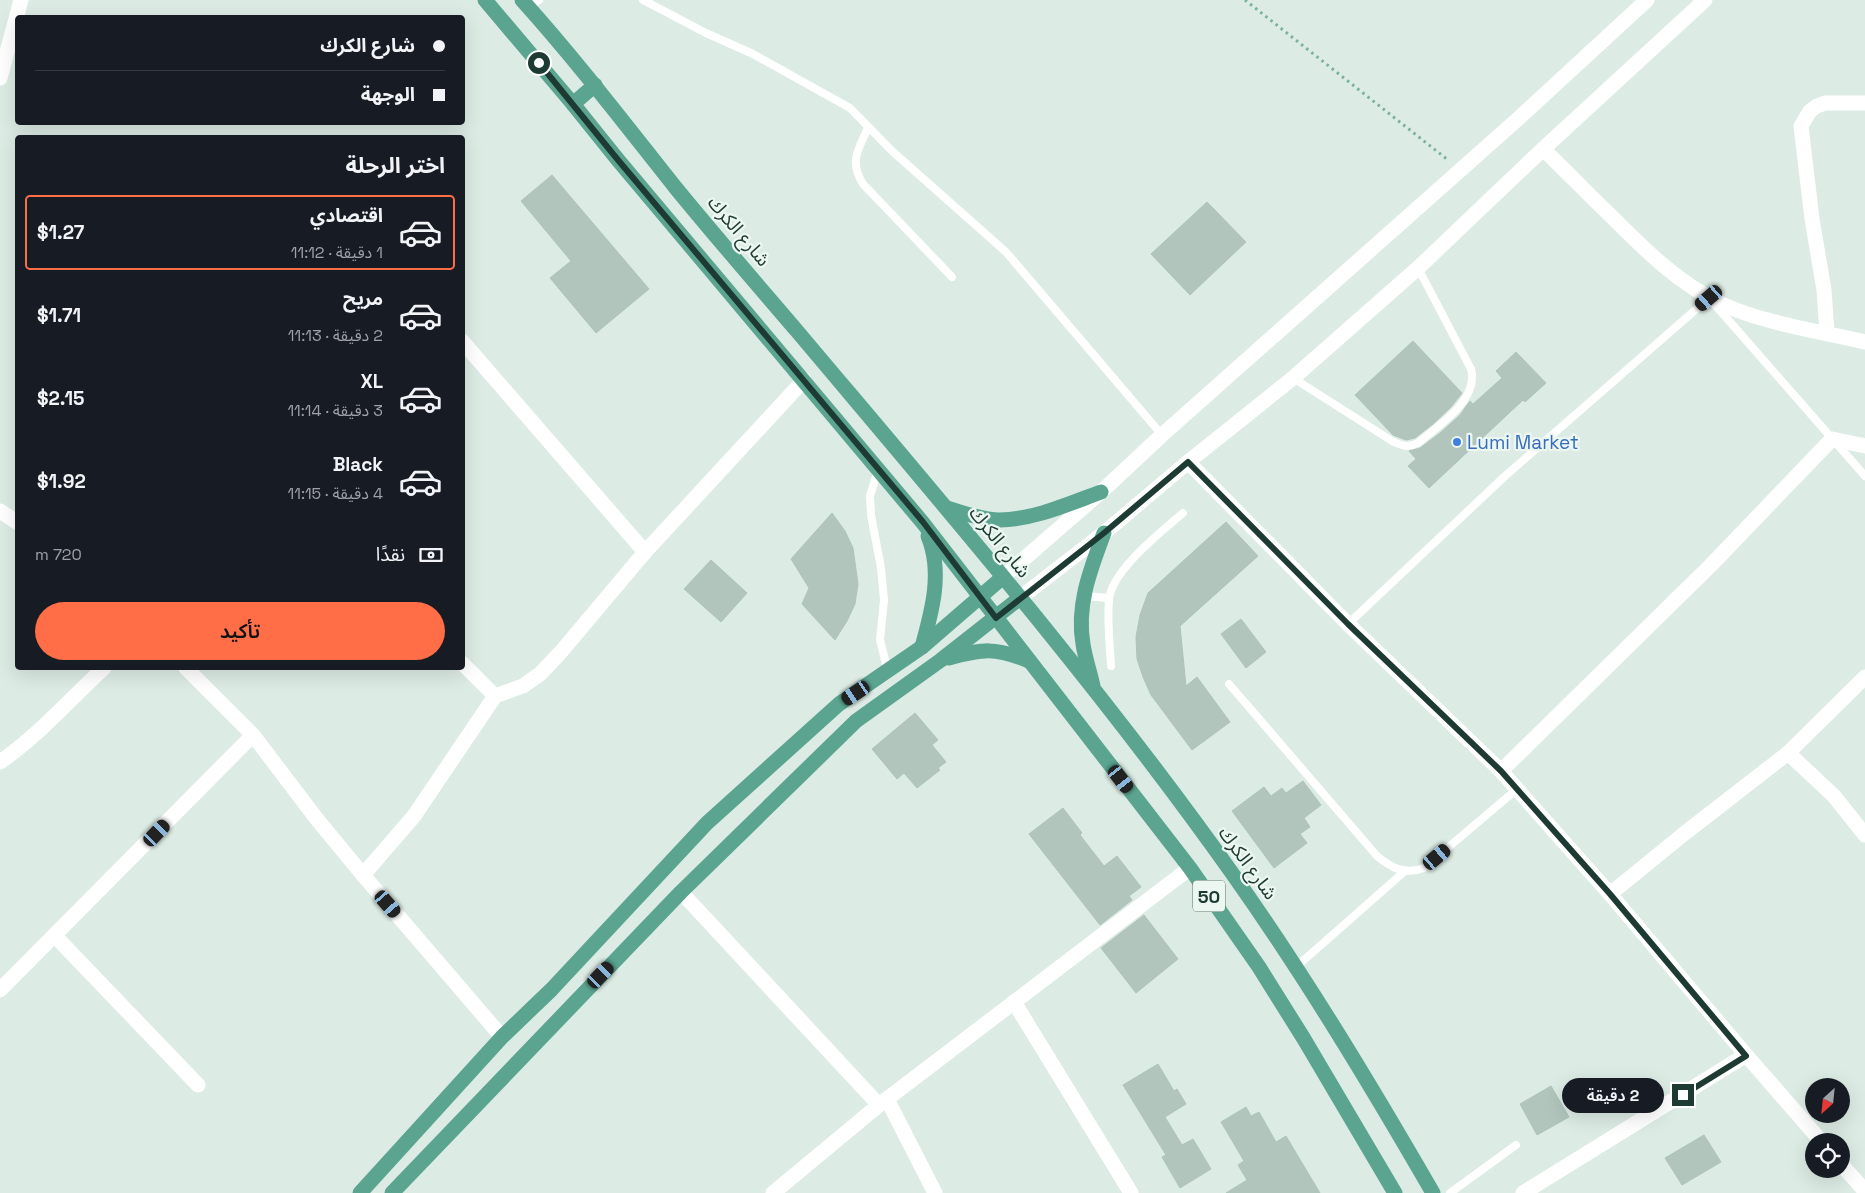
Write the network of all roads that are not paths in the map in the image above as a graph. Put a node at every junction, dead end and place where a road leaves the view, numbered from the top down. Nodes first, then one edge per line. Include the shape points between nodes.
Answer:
1 (21, 0) edge
2 (486, 0) edge
3 (643, 0) edge
4 (1647, 0) edge
5 (1705, 0) edge
6 (530, 3) edge
7 (17, 15) edge
8 (15, 22) edge
9 (0, 78) edge
10 (595, 85) junction
11 (1865, 103) edge
12 (573, 104) junction
13 (868, 128) junction
14 (1543, 149) junction
15 (1418, 268) junction
16 (952, 277) dead end
17 (1709, 298) junction
18 (1826, 333) junction
19 (1865, 342) edge
20 (465, 344) edge
21 (1293, 378) junction
22 (804, 380) junction
23 (1162, 435) junction
24 (1832, 439) junction
25 (1865, 446) edge
26 (1188, 462) junction
27 (878, 470) junction
28 (1865, 476) edge
29 (1101, 492) junction
30 (947, 508) junction
31 (0, 511) edge
32 (1182, 514) dead end
33 (15, 521) edge
34 (923, 522) junction
35 (1104, 533) junction
36 (645, 552) junction
37 (1003, 577) junction
38 (1084, 596) junction
39 (980, 597) junction
40 (1020, 598) junction
41 (1109, 598) junction
42 (996, 618) junction
43 (1348, 624) junction
44 (922, 647) junction
45 (941, 660) junction
46 (1029, 661) junction
47 (465, 666) edge
48 (1111, 666) dead end
49 (102, 670) edge
50 (188, 670) edge
51 (888, 672) junction
52 (1865, 677) edge
53 (1229, 684) dead end
54 (1094, 690) junction
55 (495, 696) junction
56 (253, 735) junction
57 (1788, 752) junction
58 (0, 762) edge
59 (1501, 771) junction
60 (1517, 789) junction
61 (1865, 835) edge
62 (1190, 868) junction
63 (1405, 871) junction
64 (363, 875) junction
65 (681, 892) junction
66 (1610, 894) junction
67 (55, 936) junction
68 (1296, 967) junction
69 (0, 990) edge
70 (1014, 1002) junction
71 (502, 1036) junction
72 (1746, 1056) junction
73 (198, 1085) dead end
74 (883, 1102) junction
75 (1814, 1133) edge
76 (1516, 1145) dead end
77 (1850, 1174) edge
78 (1865, 1191) edge
79 (360, 1193) edge
80 (392, 1193) edge
81 (773, 1193) edge
82 (935, 1193) edge
83 (1131, 1193) edge
84 (1395, 1193) edge
85 (1433, 1193) edge
86 (1450, 1193) edge
87 (1523, 1193) edge

1 - 7 street
2 - 12 main road, 50
3 - 13 lane via 830,96 850,108
4 - 23 street via 1520,118
5 - 14 street
6 - 10 main road, شارع الكرك / 50
8 - 9 street
10 - 12 main road
10 - 30 main road, شارع الكرك / 50 via 678,190
11 - 18 street via 1825,103 1810,111 1801,126 1824,290
12 - 22 main road, 50
13 - 16 lane via 858,150 857,174
13 - 23 lane via 1006,252
14 - 15 street
14 - 17 street via 1635,240 1676,276
15 - 21 street
15 - 21 lane via 1473,376 1471,389 1461,405 1418,443 1405,447 1392,441
17 - 18 street via 1742,312
17 - 24 lane
17 - 43 lane via 1504,477
18 - 19 street
20 - 36 street
21 - 26 street
22 - 27 main road, 50
22 - 36 street
23 - 29 street
24 - 25 street
24 - 28 lane
24 - 59 street via 1711,565
26 - 35 street
26 - 43 street
27 - 34 main road, 50
27 - 51 lane via 870,496 884,600 880,640
29 - 30 main road via 1042,514 1018,518 998,520
29 - 37 street
30 - 37 main road, شارع الكرك / 50
31 - 33 street
32 - 41 lane via 1130,560
34 - 39 main road, 50
34 - 44 main road via 936,563 930,618
35 - 38 main road
35 - 40 street
36 - 55 street via 540,674 523,686
37 - 39 main road
37 - 40 main road, شارع الكرك / 50
38 - 41 lane
38 - 54 main road via 1083,643
39 - 42 main road, 50
39 - 44 main road
40 - 42 main road
40 - 54 main road, شارع الكرك / 50
41 - 48 lane
42 - 45 main road
42 - 46 main road, 50
43 - 59 street
44 - 51 main road
45 - 46 main road via 990,650 1011,653
45 - 65 main road via 856,721
46 - 62 main road, 50
47 - 55 street
49 - 58 street via 44,726
50 - 56 street
51 - 71 main road via 839,704 707,823 551,990
52 - 57 street
53 - 63 lane via 1377,856
54 - 68 main road, شارع الكرك / 50 via 1231,872
55 - 64 street via 414,816
56 - 64 street
56 - 67 street
57 - 61 street via 1834,796
57 - 66 street
59 - 60 street
60 - 63 lane via 1424,868 1415,872
60 - 66 street
62 - 70 street
62 - 84 main road, 50 via 1259,967
63 - 68 lane
64 - 71 street
65 - 74 street
65 - 80 main road
66 - 72 street
67 - 69 street
67 - 73 street
68 - 85 main road, شارع الكرك / 50 via 1372,1087
70 - 74 street
70 - 83 street
71 - 79 main road
72 - 75 street
72 - 87 street
74 - 81 street
74 - 82 street
76 - 86 lane
77 - 78 street

